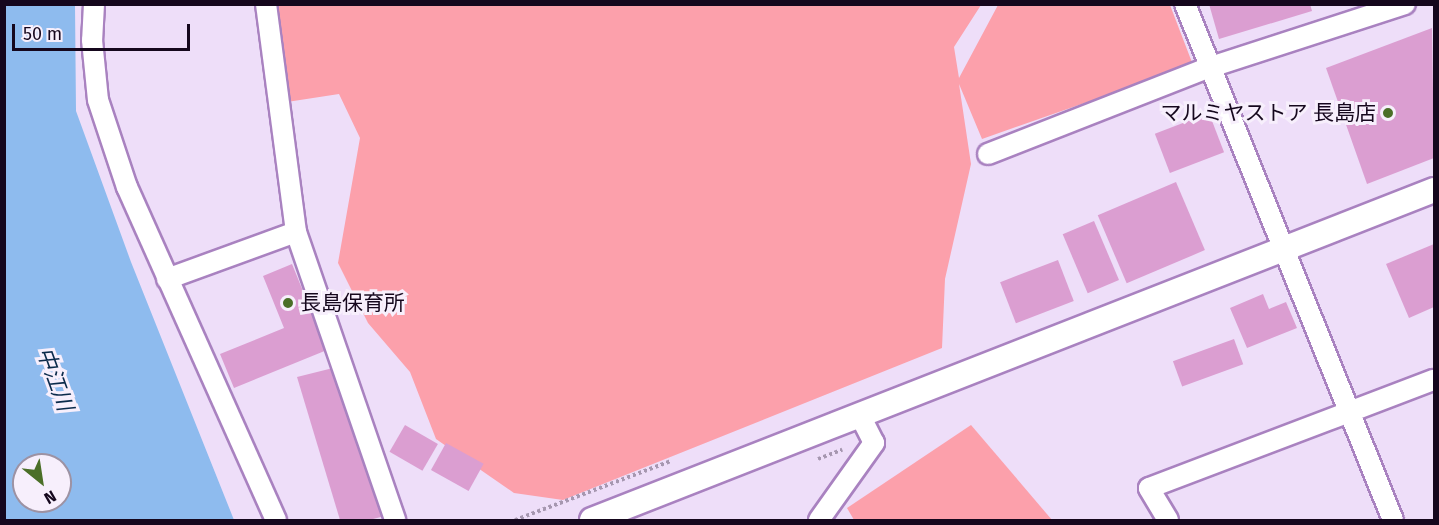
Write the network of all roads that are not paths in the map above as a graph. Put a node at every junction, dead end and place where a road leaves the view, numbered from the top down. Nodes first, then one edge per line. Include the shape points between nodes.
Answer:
1 (94, 4) edge
2 (266, 4) edge
3 (1185, 4) edge
4 (1405, 4) edge
5 (1208, 68) junction
6 (988, 154) dead end
7 (1434, 190) edge
8 (296, 232) junction
9 (1281, 249) junction
10 (167, 279) junction
11 (1434, 380) edge
12 (1350, 414) junction
13 (861, 417) junction
14 (276, 520) edge
15 (395, 520) edge
16 (592, 520) edge
17 (819, 520) edge
18 (1168, 520) edge
19 (1393, 520) edge

1 - 10 street via 92,40 98,100 127,186
2 - 8 street
3 - 5 street
4 - 5 street
5 - 6 street
5 - 9 street
7 - 9 street
8 - 10 street
8 - 15 street
9 - 12 street
9 - 13 street
10 - 14 street
11 - 12 street
12 - 18 street via 1149,488
12 - 19 street
13 - 16 street
13 - 17 street via 874,442

